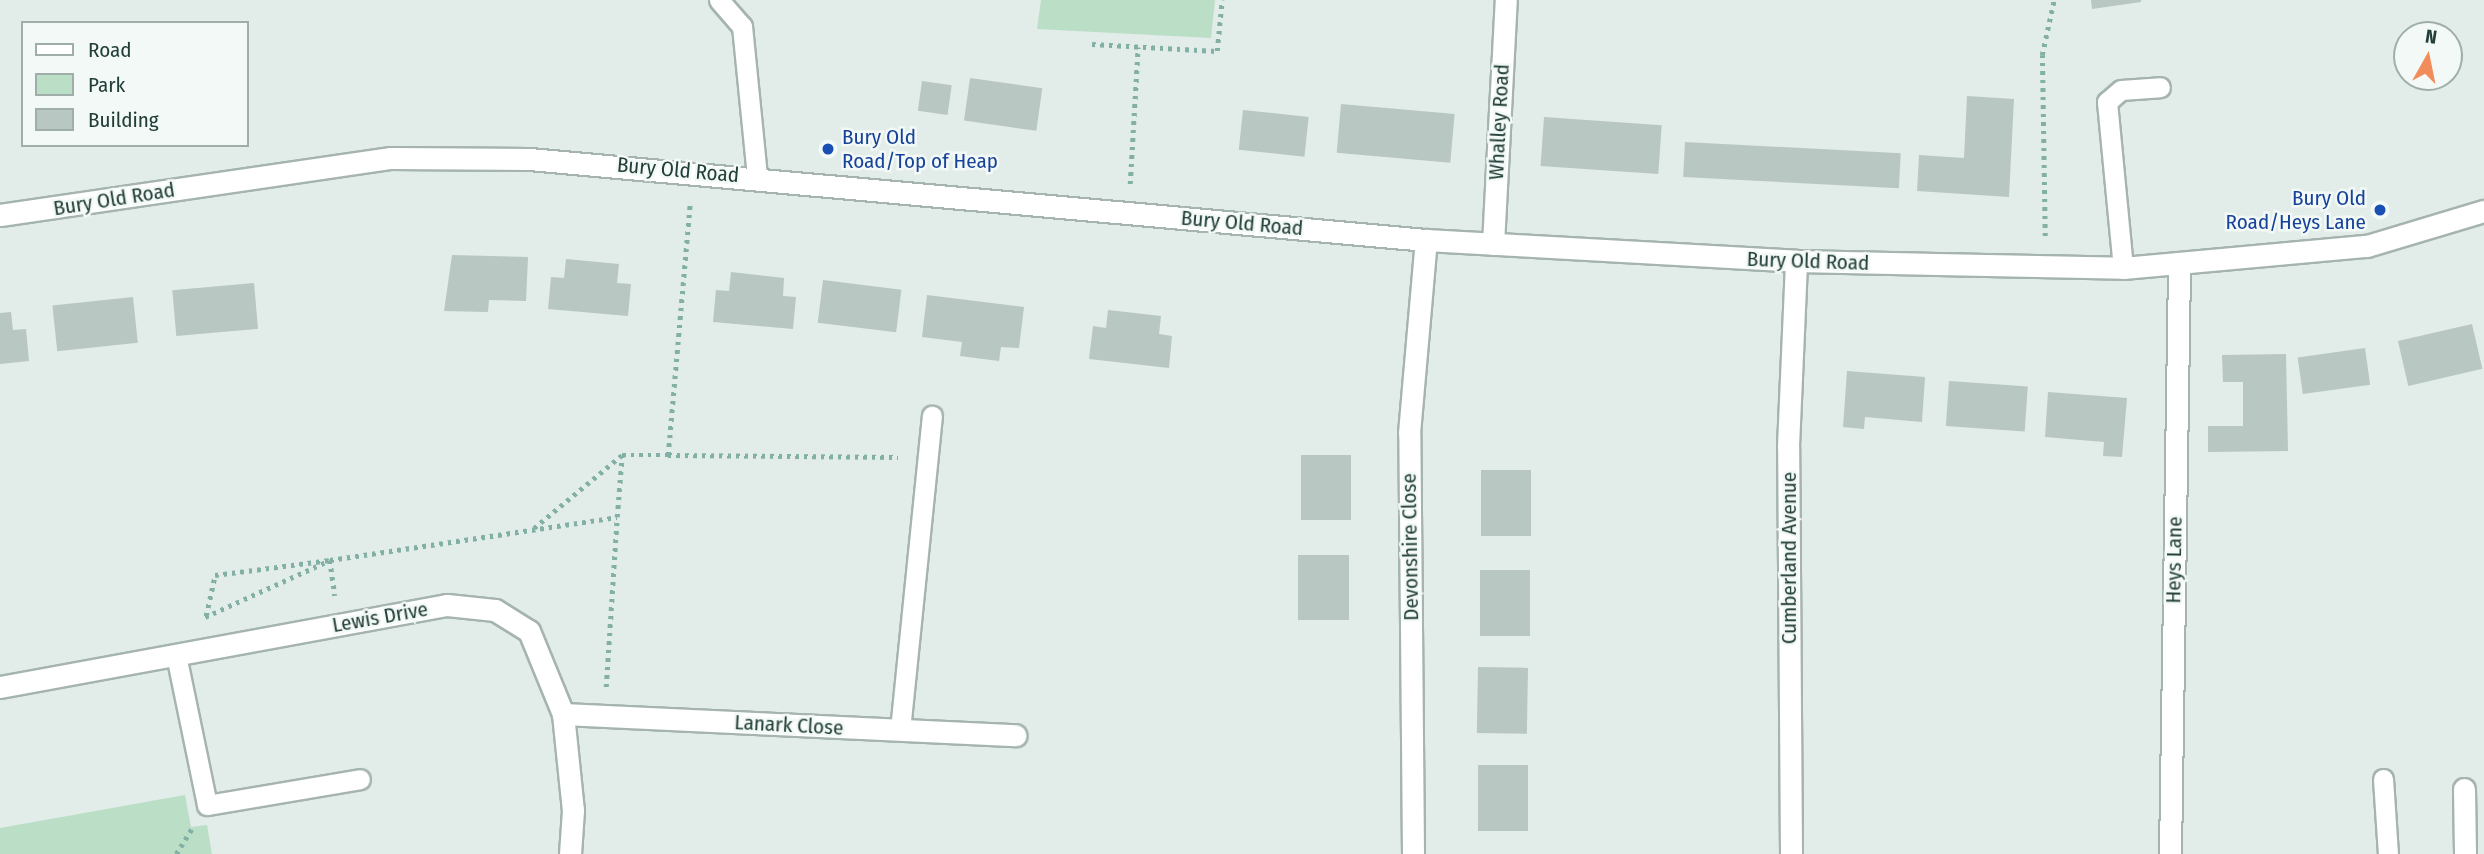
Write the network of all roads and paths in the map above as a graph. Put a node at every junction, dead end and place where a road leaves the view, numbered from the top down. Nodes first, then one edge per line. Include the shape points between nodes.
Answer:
1 (719, 0) edge
2 (1222, 0) edge
3 (1506, 0) edge
4 (2054, 0) edge
5 (1092, 44) dead end
6 (1138, 47) junction
7 (2160, 87) dead end
8 (692, 172) junction
9 (757, 177) junction
10 (2484, 211) edge
11 (1128, 213) junction
12 (0, 215) edge
13 (1426, 240) junction
14 (1493, 244) junction
15 (1796, 261) junction
16 (2046, 266) junction
17 (2179, 266) junction
18 (2123, 268) junction
19 (932, 416) dead end
20 (622, 455) junction
21 (668, 456) junction
22 (928, 457) junction
23 (618, 517) junction
24 (532, 530) junction
25 (330, 560) junction
26 (205, 617) junction
27 (211, 648) junction
28 (176, 655) junction
29 (0, 687) edge
30 (563, 714) junction
31 (604, 716) junction
32 (901, 730) junction
33 (1016, 735) dead end
34 (360, 779) dead end
35 (2383, 779) dead end
36 (2464, 789) dead end
37 (570, 854) edge
38 (1413, 854) edge
39 (1791, 854) edge
40 (2170, 854) edge
41 (2388, 854) edge
42 (2465, 854) edge

1 - 9 lane via 742,26
2 - 6 path via 1217,51
3 - 14 street, Whalley Road
4 - 16 path via 2042,55
5 - 6 path
6 - 11 path
7 - 18 lane via 2121,90 2107,102
8 - 9 street, Bury Old Road
8 - 12 street, Bury Old Road via 530,159 391,158
8 - 21 path
9 - 11 street, Bury Old Road
10 - 17 street, Bury Old Road via 2367,246
11 - 13 street, Bury Old Road
13 - 14 street, Bury Old Road
13 - 38 street, Devonshire Close via 1409,433
14 - 15 street, Bury Old Road
15 - 16 street, Bury Old Road
15 - 39 street, Cumberland Avenue via 1788,446
16 - 18 street, Bury Old Road
17 - 18 street, Bury Old Road
17 - 40 street, Heys Lane
19 - 22 lane
20 - 21 path
20 - 23 path
20 - 24 path
21 - 22 path
22 - 32 lane
23 - 24 path
23 - 31 path
24 - 25 path
25 - 26 path
25 - 26 path via 215,575
26 - 27 path
27 - 28 street, Lewis Drive
27 - 30 street, Lewis Drive via 447,605 495,610 529,631
28 - 29 street, Lewis Drive
28 - 34 lane via 207,805
30 - 31 street, Lanark Close
30 - 37 street, Lewis Drive via 573,810
31 - 32 street, Lanark Close
32 - 33 street, Lanark Close
35 - 41 lane
36 - 42 street

